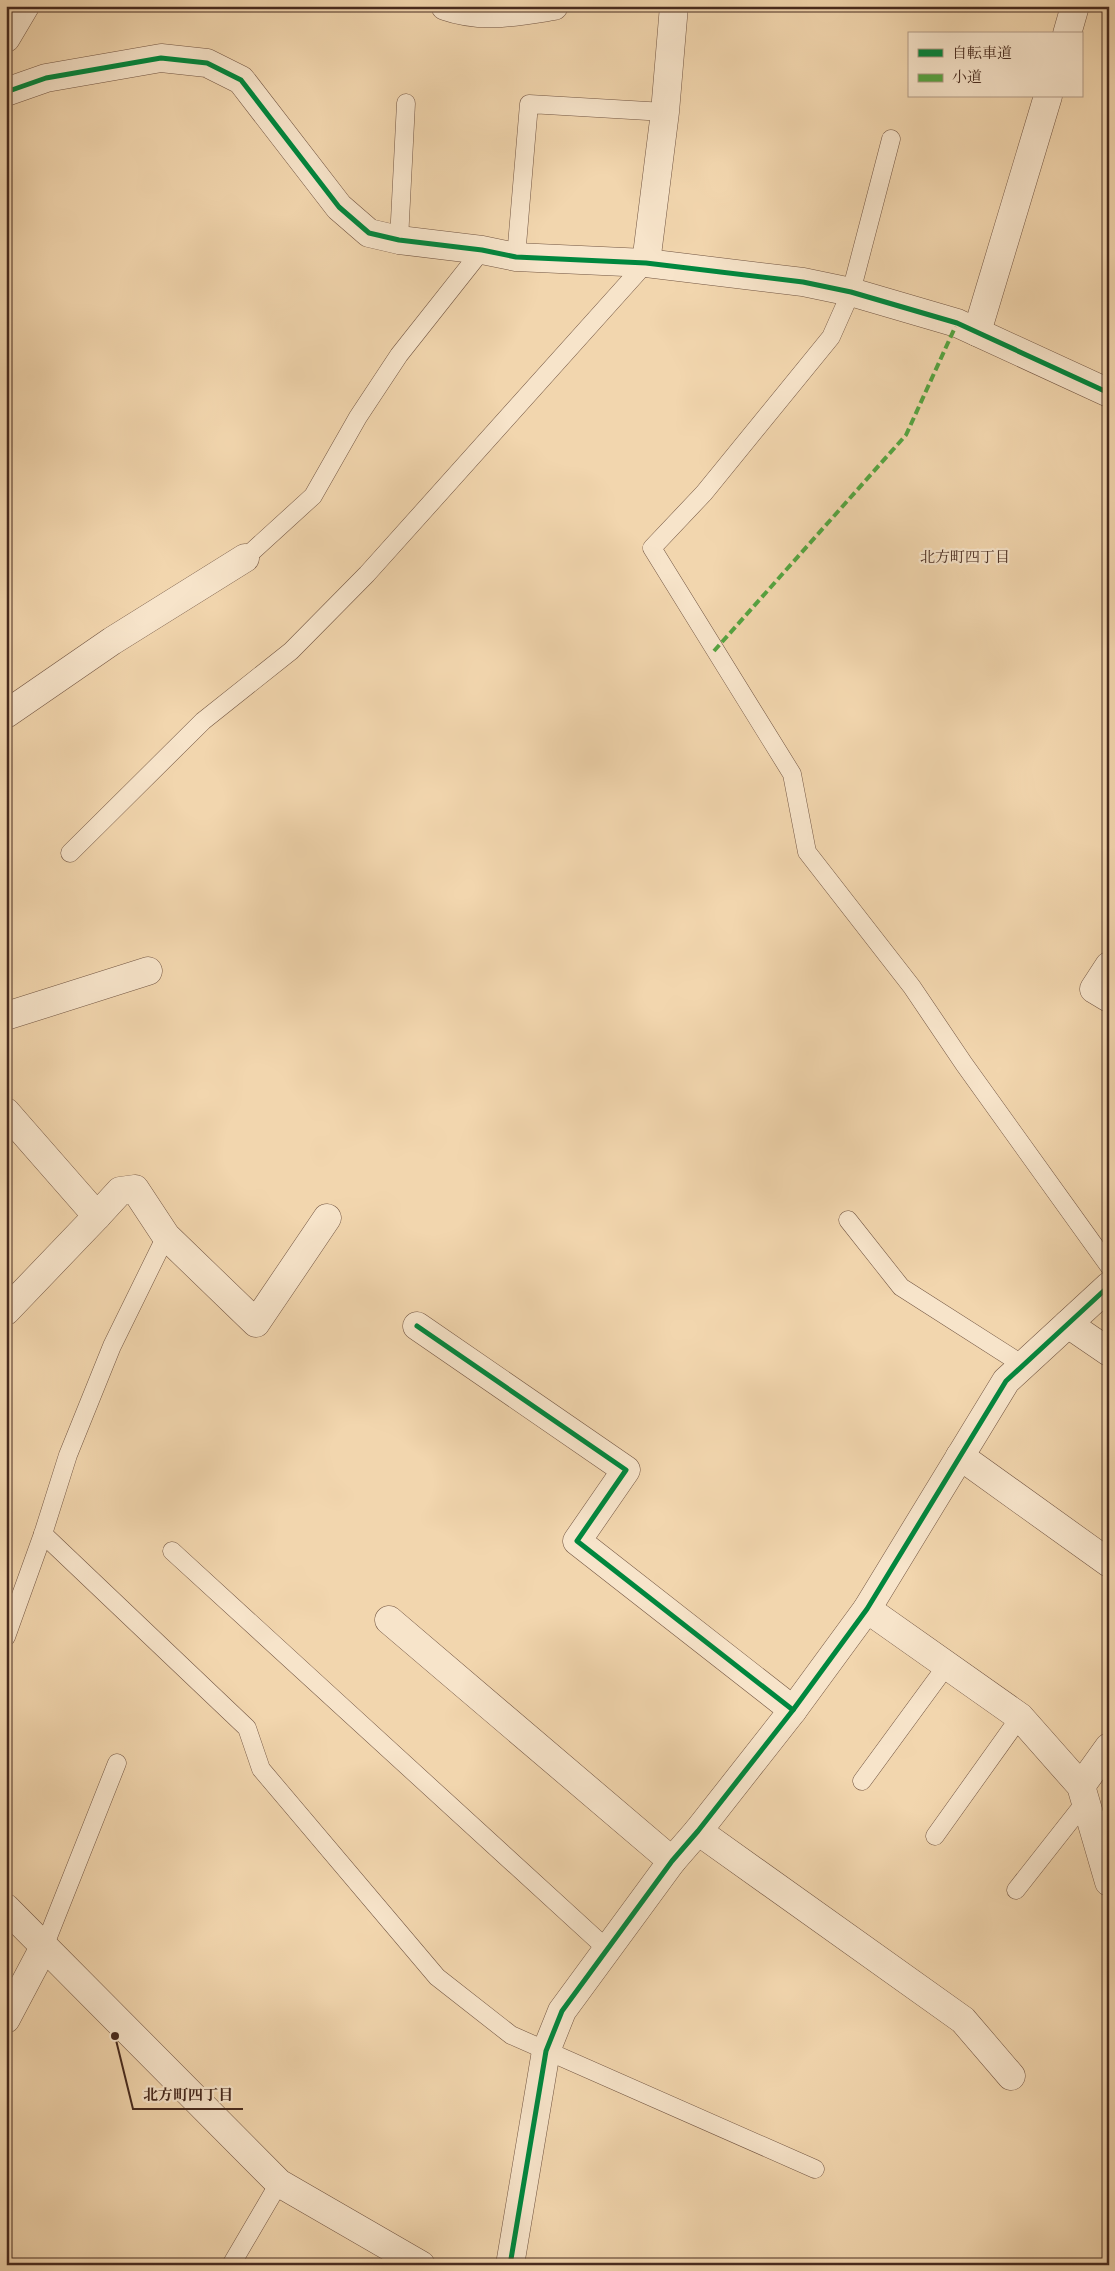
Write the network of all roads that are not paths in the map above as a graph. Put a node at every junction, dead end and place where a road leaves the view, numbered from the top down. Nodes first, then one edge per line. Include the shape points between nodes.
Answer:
1 (25, 6) edge
2 (445, 6) edge
3 (554, 6) edge
4 (674, 6) edge
5 (1075, 6) edge
6 (1068, 32) edge
7 (6, 38) edge
8 (6, 92) edge
9 (1047, 98) edge
10 (406, 103) dead end
11 (665, 112) junction
12 (891, 139) dead end
13 (399, 240) junction
14 (482, 250) junction
15 (516, 257) junction
16 (646, 262) junction
17 (851, 292) junction
18 (977, 332) junction
19 (1109, 392) edge
20 (246, 558) joint
21 (6, 714) edge
22 (70, 853) dead end
23 (1109, 966) edge
24 (148, 971) dead end
25 (1109, 998) edge
26 (6, 1016) edge
27 (6, 1112) edge
28 (97, 1216) junction
29 (328, 1218) dead end
30 (848, 1220) dead end
31 (166, 1236) junction
32 (1109, 1266) edge
33 (1109, 1286) edge
34 (6, 1311) edge
35 (1068, 1324) junction
36 (417, 1326) dead end
37 (1109, 1352) edge
38 (1023, 1365) junction
39 (960, 1456) junction
40 (44, 1534) junction
41 (172, 1551) dead end
42 (1109, 1563) edge
43 (867, 1609) junction
44 (389, 1620) dead end
45 (6, 1637) edge
46 (947, 1665) junction
47 (793, 1710) junction
48 (1020, 1717) junction
49 (1109, 1747) edge
50 (117, 1763) dead end
51 (862, 1781) dead end
52 (1083, 1794) junction
53 (698, 1832) junction
54 (935, 1836) dead end
55 (672, 1861) junction
56 (1109, 1882) edge
57 (1016, 1890) dead end
58 (6, 1908) edge
59 (44, 1947) junction
60 (607, 1949) junction
61 (6, 2019) edge
62 (546, 2051) junction
63 (1011, 2076) dead end
64 (815, 2169) dead end
65 (279, 2183) junction
66 (231, 2265) edge
67 (421, 2265) edge
68 (510, 2265) edge

1 - 7 street
2 - 3 street via 464,13 504,14
4 - 11 street
5 - 6 street
8 - 13 street via 46,78 161,58 207,63 241,80 339,207 369,233
9 - 18 street
10 - 13 lane
11 - 15 lane via 529,104
11 - 16 street
12 - 17 lane
13 - 14 street
14 - 15 street
14 - 20 lane via 398,355 313,496
15 - 16 street
16 - 17 street via 803,282
16 - 22 lane via 367,574 291,651 204,721
17 - 18 street via 957,323
17 - 32 lane via 831,338 704,493 652,548 792,774 806,852 912,986
18 - 19 street
20 - 21 street via 112,641
23 - 25 street via 1094,989
24 - 26 street
27 - 28 street
28 - 31 street via 120,1191 135,1189
28 - 34 street
29 - 31 street via 256,1323
30 - 38 lane via 901,1286
31 - 40 lane via 112,1346 68,1455
33 - 35 street
35 - 37 street
35 - 38 street
36 - 47 street via 626,1470 577,1541
38 - 39 street via 1006,1381
39 - 42 street
39 - 43 street
40 - 45 lane
40 - 62 lane via 246,1728 260,1769 437,1977 511,2035
41 - 60 lane
43 - 46 street
43 - 47 street
44 - 55 street
46 - 48 street
46 - 51 lane
47 - 53 street
48 - 52 street
48 - 54 lane
49 - 52 street
50 - 59 lane
52 - 56 street
52 - 57 lane
53 - 55 street
53 - 63 street via 963,2020
55 - 60 street
58 - 59 street
59 - 61 street
59 - 65 street
60 - 62 street via 562,2011
62 - 64 lane
62 - 68 street
65 - 66 lane
65 - 67 street

